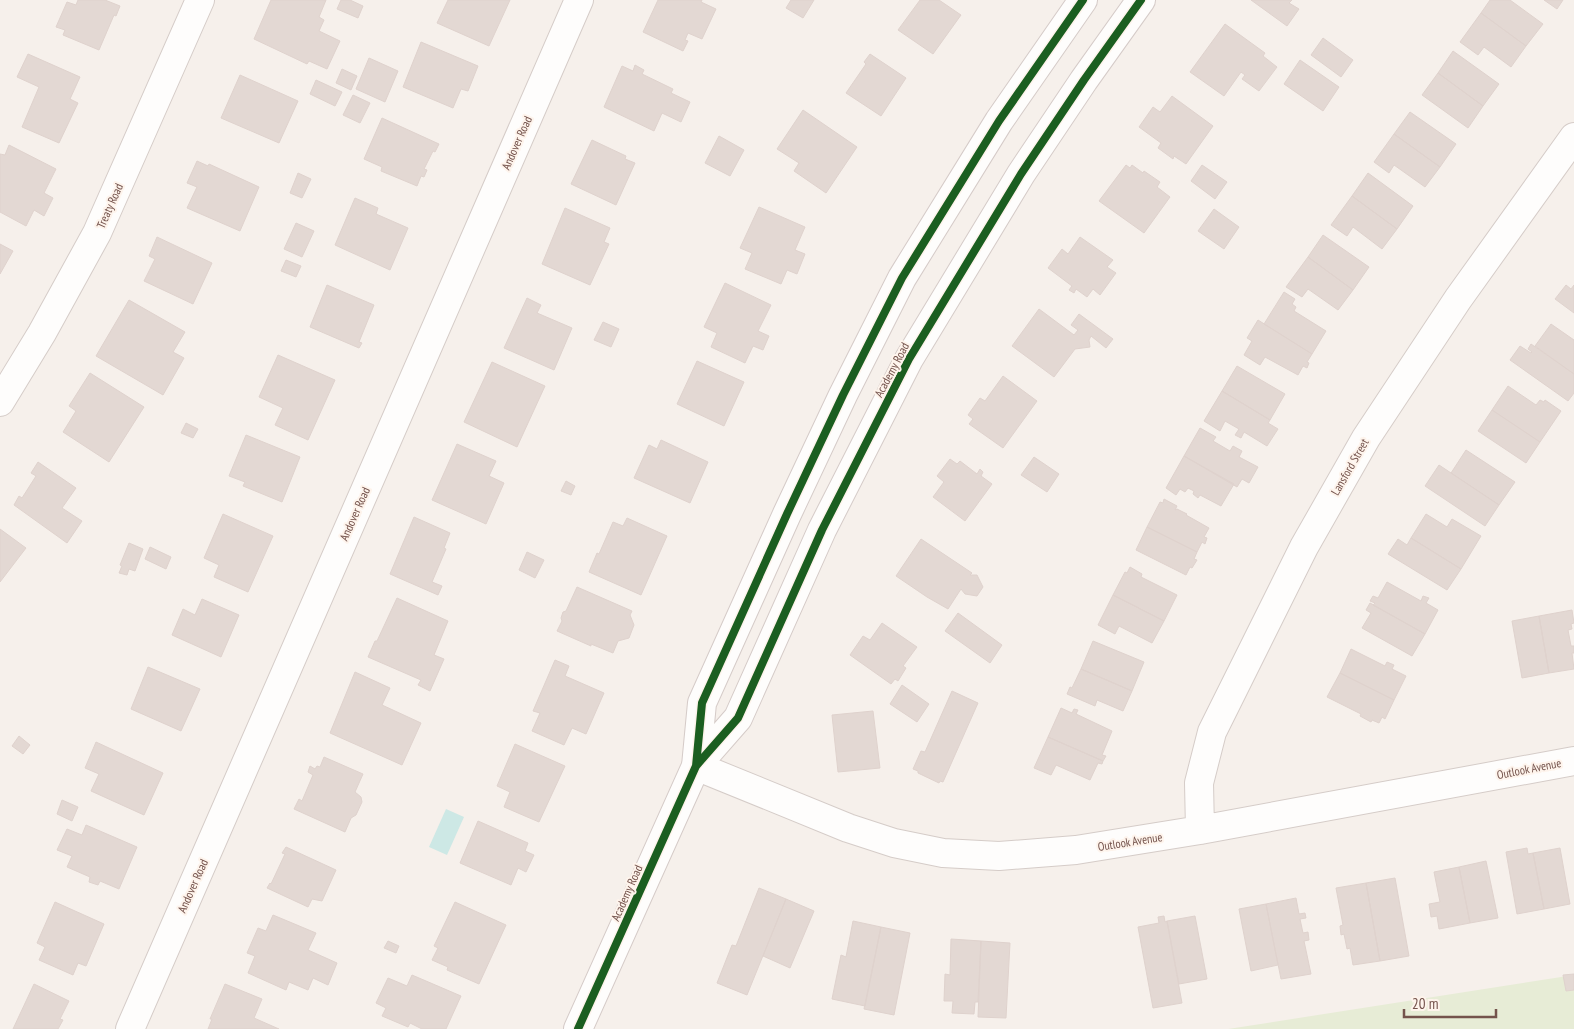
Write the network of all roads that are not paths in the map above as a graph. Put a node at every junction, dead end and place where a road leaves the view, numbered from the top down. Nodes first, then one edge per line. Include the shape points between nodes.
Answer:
1 (200, 0) edge
2 (580, 0) edge
3 (1083, 0) edge
4 (1140, 0) edge
5 (1574, 137) edge
6 (0, 402) edge
7 (1574, 761) edge
8 (696, 766) junction
9 (1200, 830) junction
10 (130, 1029) edge
11 (578, 1029) edge

1 - 6 street, Treaty Road via 98,233
2 - 10 street, Andover Road
3 - 8 street, Academy Road via 999,121 893,295 787,514 702,703
4 - 8 street, Academy Road via 1021,174 910,360 822,530 738,718
5 - 9 street, Lansford Street via 1458,299 1371,430 1304,547 1212,732 1199,783
7 - 9 street, Outlook Avenue
8 - 9 street, Outlook Avenue via 848,828 894,843 942,852 999,856 1076,850
8 - 11 street, Academy Road

